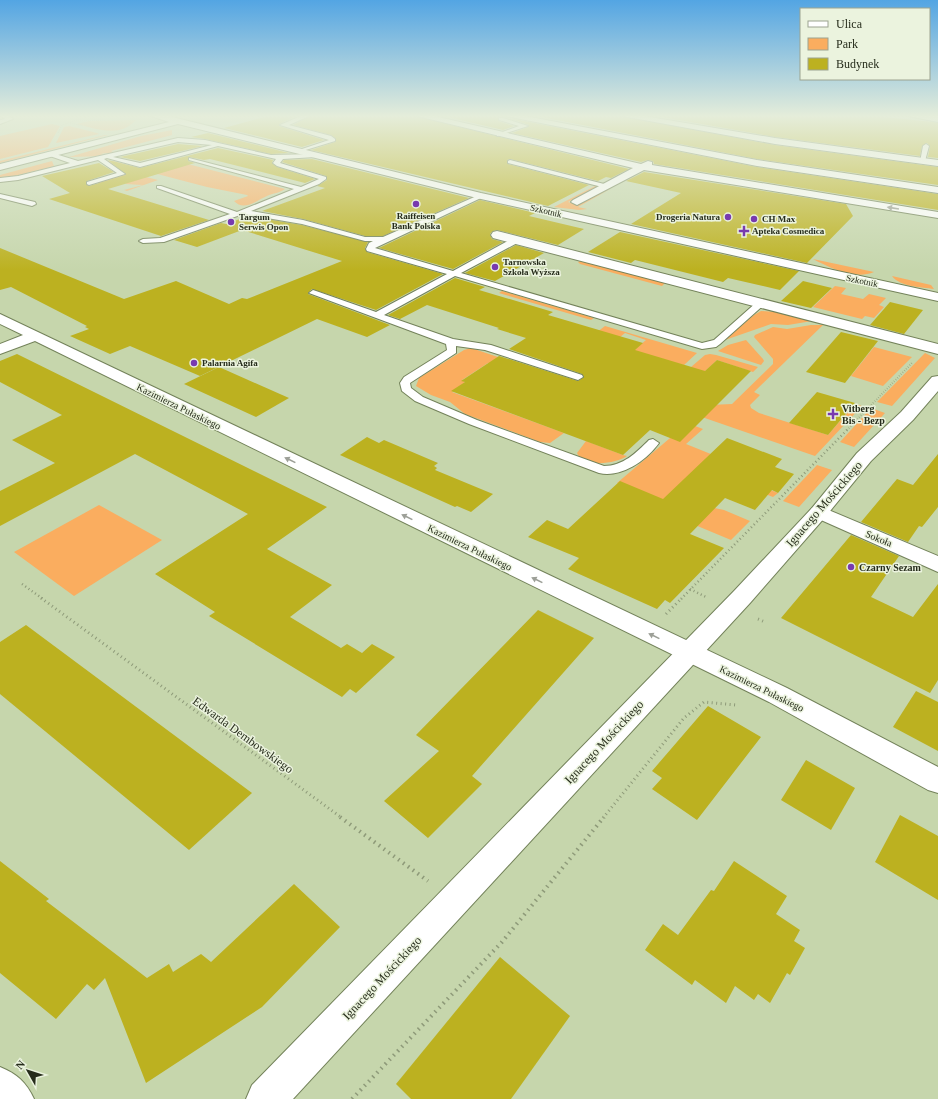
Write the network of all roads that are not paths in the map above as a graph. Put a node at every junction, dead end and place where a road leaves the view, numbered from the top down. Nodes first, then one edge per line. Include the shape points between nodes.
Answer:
1 (62, 167) edge
2 (113, 167) edge
3 (221, 167) edge
4 (288, 167) edge
5 (365, 167) edge
6 (531, 167) edge
7 (643, 167) edge
8 (645, 167) edge
9 (790, 167) edge
10 (0, 180) edge
11 (89, 183) dead end
12 (606, 186) junction
13 (159, 187) dead end
14 (301, 189) junction
15 (938, 190) edge
16 (0, 196) edge
17 (481, 196) junction
18 (576, 202) dead end
19 (32, 204) dead end
20 (240, 213) junction
21 (935, 215) edge
22 (497, 235) dead end
23 (385, 239) junction
24 (516, 240) junction
25 (143, 241) dead end
26 (452, 274) junction
27 (313, 293) dead end
28 (938, 297) edge
29 (761, 303) junction
30 (377, 316) junction
31 (0, 318) edge
32 (34, 336) junction
33 (451, 342) junction
34 (0, 348) edge
35 (933, 348) edge
36 (578, 377) dead end
37 (938, 381) edge
38 (653, 443) dead end
39 (819, 512) junction
40 (938, 565) edge
41 (689, 653) junction
42 (938, 781) edge
43 (0, 1086) edge
44 (14, 1099) edge
45 (266, 1099) edge

1 - 10 lane
2 - 11 lane via 122,174
3 - 14 lane
4 - 14 lane via 324,178
5 - 17 street, Szkotnik
6 - 12 lane
7 - 12 street
21 -> 8 street
9 - 15 street
12 - 18 street
13 - 20 lane
14 - 20 lane
16 - 19 lane
17 - 23 lane
17 - 28 street, Szkotnik
20 - 23 lane via 303,222 365,239
20 - 25 lane via 161,240
22 - 24 street
23 - 26 lane via 372,245 370,249
24 - 26 lane
24 - 29 street
26 - 29 lane via 702,346 712,345
26 - 30 lane
27 - 30 lane
29 - 35 street
30 - 33 lane
31 - 32 street, Kazimierza Pułaskiego
32 - 34 street
41 -> 32 street, Kazimierza Pułaskiego
33 - 36 lane via 480,345
33 - 38 lane via 452,351 408,379 406,389 419,399 603,470 627,466
37 - 39 street, Ignacego Mościckiego via 907,416 864,457
39 - 40 street, Sokoła
39 - 41 street, Ignacego Mościckiego
41 - 42 street, Kazimierza Pułaskiego via 778,695
41 - 45 street, Ignacego Mościckiego
43 - 44 street

